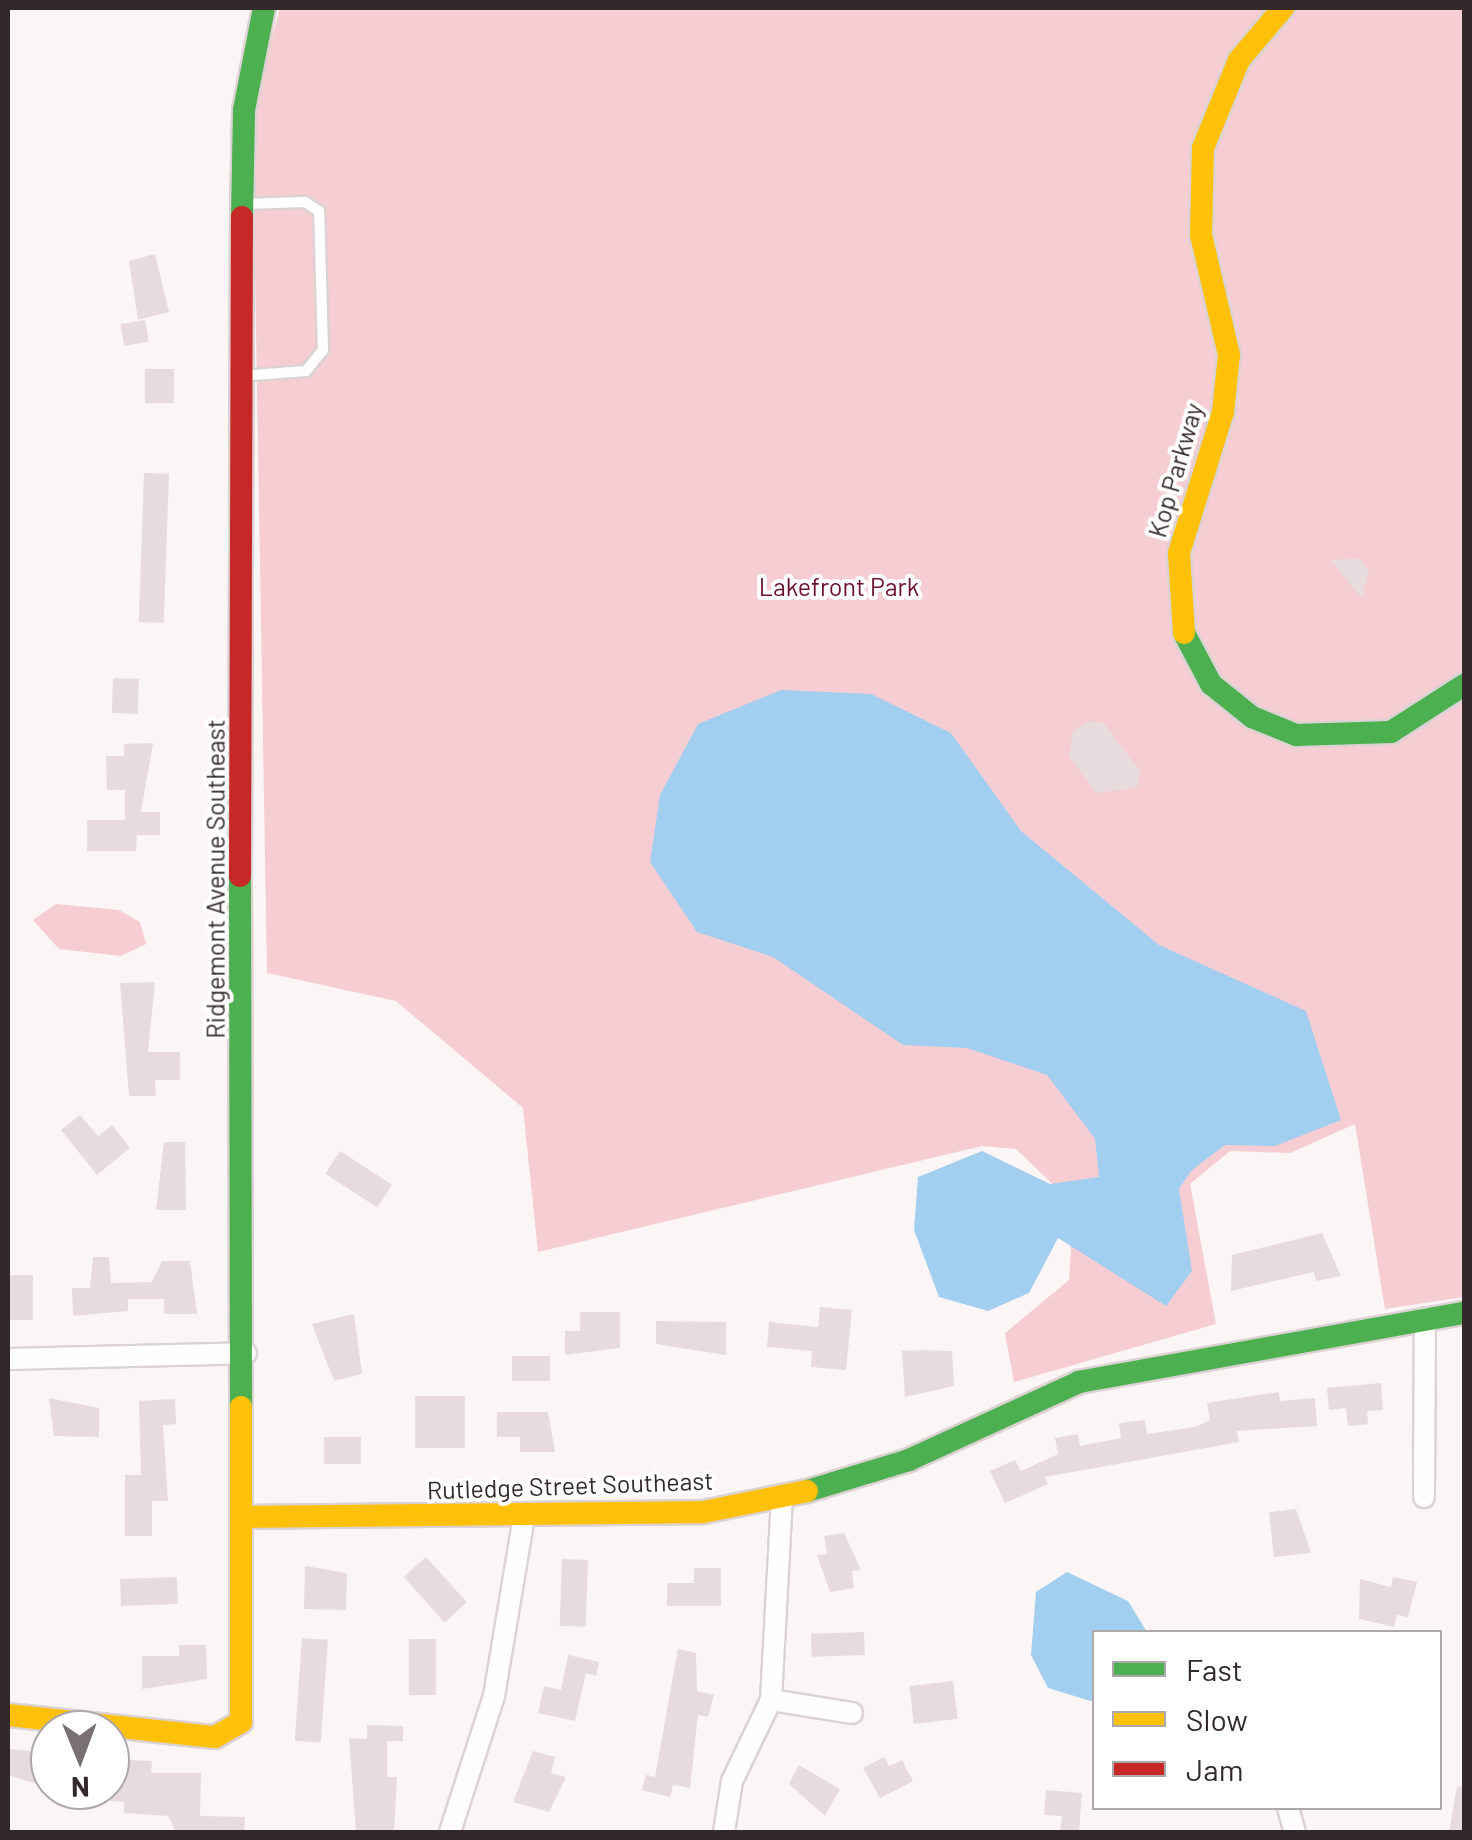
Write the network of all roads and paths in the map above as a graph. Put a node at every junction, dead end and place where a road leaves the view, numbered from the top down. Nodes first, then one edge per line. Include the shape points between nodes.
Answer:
1 (264, 8) edge
2 (1283, 8) edge
3 (242, 204) junction
4 (239, 376) junction
5 (1464, 685) edge
6 (1464, 1313) edge
7 (1425, 1318) junction
8 (246, 1353) junction
9 (8, 1359) edge
10 (1424, 1497) dead end
11 (782, 1500) junction
12 (247, 1517) junction
13 (524, 1517) junction
14 (770, 1700) junction
15 (8, 1714) edge
16 (852, 1714) dead end
17 (450, 1832) edge
18 (724, 1832) edge

1 - 3 street, Ridgemont Avenue Southeast via 252,36
2 - 5 street, Kop Parkway via 1240,60 1203,148 1202,235 1229,355 1223,412 1179,553 1185,640 1210,684 1296,735 1391,732
3 - 4 street, Ridgemont Avenue Southeast
3 - 4 lane via 305,202 319,211 323,350 306,371
4 - 8 street, Ridgemont Avenue Southeast
6 - 7 street, Rutledge Street Southeast
7 - 10 street
7 - 11 street, Rutledge Street Southeast via 1079,1382 909,1460
8 - 9 street
8 - 12 street, Ridgemont Avenue Southeast
11 - 13 street, Rutledge Street Southeast
11 - 14 street
12 - 13 street, Rutledge Street Southeast
12 - 15 street, Ridgemont Avenue Southeast via 241,1722 215,1737
13 - 17 street via 494,1696
14 - 16 street
14 - 18 street via 732,1781

